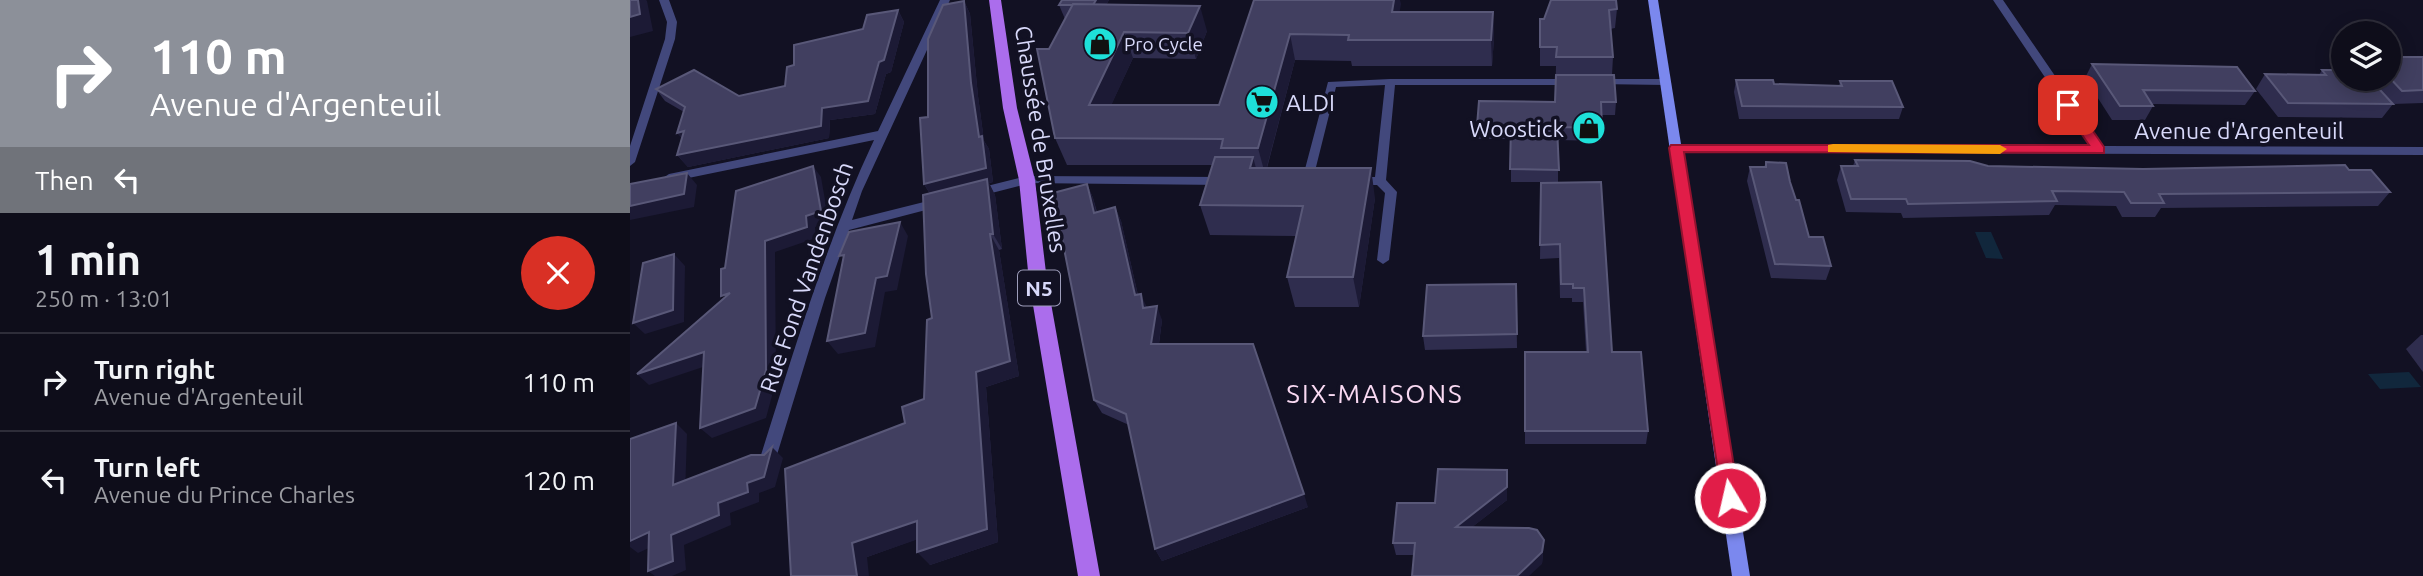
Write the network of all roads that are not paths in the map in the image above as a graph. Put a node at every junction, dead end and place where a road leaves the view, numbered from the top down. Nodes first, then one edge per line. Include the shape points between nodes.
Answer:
1 (664, 0) edge
2 (945, 0) edge
3 (995, 0) edge
4 (1653, 0) edge
5 (1997, 0) edge
6 (1390, 82) junction
7 (1666, 82) junction
8 (884, 134) junction
9 (1676, 148) junction
10 (2099, 150) junction
11 (2423, 151) edge
12 (630, 162) edge
13 (657, 180) edge
14 (1027, 180) junction
15 (1233, 181) edge
16 (1314, 181) edge
17 (1341, 181) edge
18 (1380, 181) junction
19 (843, 227) junction
20 (1382, 260) dead end
21 (768, 458) edge
22 (1089, 576) edge
23 (1741, 576) edge

1 - 12 lane via 672,22 670,39
2 - 8 street, Rue Fond Vandenbosch
3 - 14 main road, Chaussée de Bruxelles / N5 via 1010,108
4 - 7 main road
5 - 10 street
6 - 7 lane
6 - 16 lane via 1332,84 1310,171 1288,181
6 - 18 lane
7 - 9 main road
8 - 13 street
8 - 19 street, Rue Fond Vandenbosch
9 - 10 street, Avenue d'Argenteuil
9 - 23 main road
10 - 11 street, Avenue d'Argenteuil
14 - 15 lane
14 - 19 street
14 - 22 main road, Chaussée de Bruxelles / N5 via 1038,281
17 - 18 lane
18 - 20 lane via 1391,192
19 - 21 street, Rue Fond Vandenbosch

